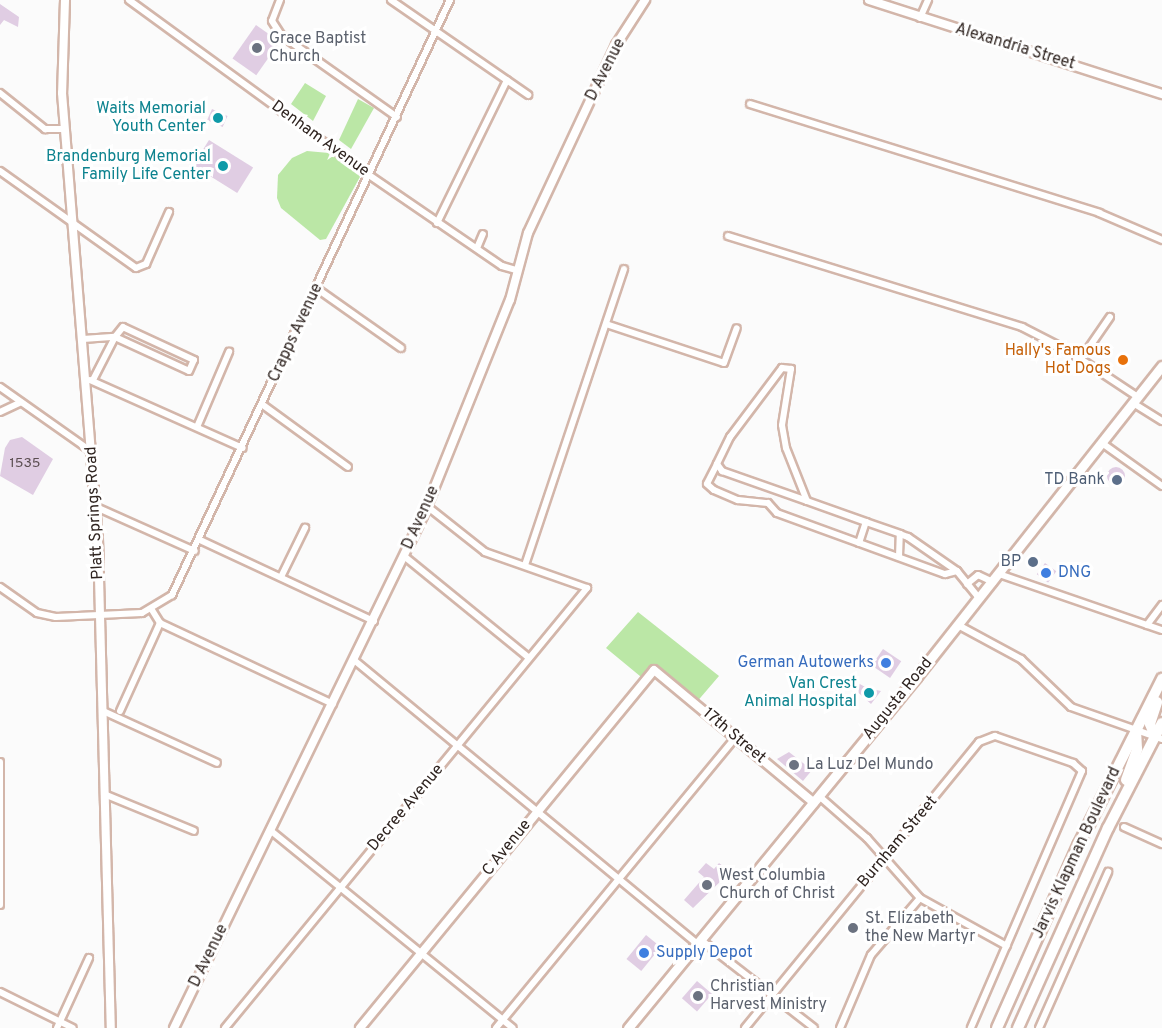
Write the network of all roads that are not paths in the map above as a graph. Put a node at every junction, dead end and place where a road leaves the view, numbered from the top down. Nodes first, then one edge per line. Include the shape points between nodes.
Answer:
1 (65, 0) edge
2 (129, 0) edge
3 (280, 0) edge
4 (391, 0) edge
5 (450, 0) edge
6 (645, 0) edge
7 (869, 0) edge
8 (928, 0) edge
9 (920, 18) junction
10 (436, 32) junction
11 (507, 80) junction
12 (0, 93) edge
13 (1162, 94) edge
14 (528, 95) dead end
15 (750, 104) dead end
16 (397, 117) junction
17 (64, 129) junction
18 (0, 171) edge
19 (369, 175) junction
20 (169, 212) dead end
21 (438, 223) junction
22 (72, 225) junction
23 (483, 234) dead end
24 (729, 236) dead end
25 (1162, 240) edge
26 (477, 248) junction
27 (624, 269) dead end
28 (516, 270) junction
29 (316, 288) junction
30 (1110, 318) dead end
31 (606, 324) junction
32 (736, 327) dead end
33 (115, 337) junction
34 (83, 339) junction
35 (401, 348) dead end
36 (229, 352) dead end
37 (1081, 359) junction
38 (1162, 366) edge
39 (90, 380) junction
40 (0, 387) edge
41 (1135, 400) junction
42 (21, 402) junction
43 (263, 405) junction
44 (0, 412) edge
45 (1162, 421) edge
46 (197, 427) junction
47 (1102, 443) junction
48 (243, 448) junction
49 (93, 453) junction
50 (717, 464) junction
51 (348, 467) dead end
52 (1162, 486) edge
53 (773, 489) junction
54 (807, 501) junction
55 (768, 502) junction
56 (427, 506) junction
57 (96, 507) junction
58 (866, 522) junction
59 (305, 528) dead end
60 (900, 534) junction
61 (200, 540) junction
62 (859, 543) junction
63 (195, 551) junction
64 (404, 556) junction
65 (899, 557) junction
66 (525, 565) junction
67 (957, 572) junction
68 (281, 577) junction
69 (996, 578) junction
70 (967, 584) junction
71 (0, 587) edge
72 (980, 598) junction
73 (1162, 605) edge
74 (152, 609) junction
75 (100, 614) junction
76 (374, 621) junction
77 (160, 623) junction
78 (958, 625) junction
79 (1147, 625) junction
80 (1162, 630) edge
81 (529, 658) junction
82 (354, 660) junction
83 (654, 670) joint
84 (1162, 679) edge
85 (1162, 687) edge
86 (333, 704) junction
87 (103, 711) junction
88 (120, 711) dead end
89 (1162, 723) edge
90 (1136, 731) junction
91 (735, 738) junction
92 (1158, 738) edge
93 (458, 746) junction
94 (0, 762) edge
95 (217, 763) dead end
96 (105, 794) junction
97 (816, 799) junction
98 (537, 812) junction
99 (1114, 815) junction
100 (1124, 827) dead end
101 (270, 830) junction
102 (194, 831) dead end
103 (1162, 844) edge
104 (884, 859) junction
105 (1108, 872) dead end
106 (619, 880) junction
107 (340, 888) junction
108 (920, 898) junction
109 (0, 905) edge
110 (699, 942) junction
111 (1007, 946) junction
112 (421, 953) junction
113 (89, 958) dead end
114 (0, 992) edge
115 (772, 995) junction
116 (503, 1019) junction
117 (59, 1025) edge
118 (73, 1028) edge
119 (111, 1028) edge
120 (174, 1028) edge
121 (225, 1028) edge
122 (360, 1028) edge
123 (496, 1028) edge
124 (513, 1028) edge
125 (628, 1028) edge
126 (745, 1028) edge
127 (814, 1028) edge
128 (840, 1028) edge
129 (971, 1028) edge
130 (996, 1028) edge
131 (1018, 1028) edge
132 (1039, 1028) edge

1 - 17 street, Platt Springs Road via 61,60
2 - 19 street, Denham Avenue
3 - 16 street via 273,14 274,27
4 - 10 street
5 - 10 street, Crapps Avenue
6 - 28 street, D Avenue via 616,45 531,226
7 - 9 street, Alexandria Street
8 - 9 street
9 - 13 street, Alexandria Street
10 - 11 street
10 - 16 street, Crapps Avenue
11 - 14 street
11 - 21 street
12 - 17 street via 45,129
15 - 25 street via 1100,213
16 - 19 street, Crapps Avenue
17 - 22 street, Platt Springs Road
18 - 22 street
19 - 21 street, Denham Avenue
19 - 29 street, Crapps Avenue
20 - 22 street via 142,268 136,268
21 - 26 street, Denham Avenue
22 - 34 street, Platt Springs Road
23 - 26 street
24 - 37 street via 1022,327
26 - 28 street, Denham Avenue
27 - 31 street
28 - 56 street, D Avenue via 510,300
29 - 35 street
29 - 43 street, Crapps Avenue
30 - 37 street
31 - 32 street via 724,363
31 - 66 street
33 - 33 street via 123,327 194,360 189,371
33 - 34 street
33 - 39 street
34 - 39 street, Platt Springs Road
36 - 46 street
37 - 41 street
38 - 41 main road, Augusta Road
39 - 46 street
39 - 49 street, Platt Springs Road
40 - 42 street
41 - 45 street
41 - 47 main road, Augusta Road
42 - 44 street
42 - 49 street
43 - 48 street, Crapps Avenue
43 - 51 street
46 - 48 street
47 - 52 street
47 - 69 main road, Augusta Road
48 - 61 street, Crapps Avenue
49 - 57 street, Platt Springs Road
50 - 53 street via 722,471
50 - 54 street via 730,437 782,368 791,369 782,425
50 - 55 street via 707,484 714,490 738,500
53 - 54 street
53 - 55 street
54 - 58 street
55 - 62 street via 777,513
56 - 64 street, D Avenue
56 - 66 street via 479,548
57 - 63 street
57 - 75 street, Platt Springs Road
58 - 60 street
58 - 62 street
59 - 68 street
60 - 65 street
60 - 67 street via 927,547
61 - 63 street, Crapps Avenue
61 - 68 street
62 - 65 street
63 - 74 street, Crapps Avenue via 172,596
64 - 76 street, D Avenue
64 - 81 street
65 - 67 street via 945,574
66 - 81 street, Decree Avenue via 587,588
67 - 70 street
68 - 76 street
69 - 70 street via 978,575
69 - 72 main road, Augusta Road
69 - 79 street
70 - 72 street
71 - 75 street via 47,616
72 - 78 main road, Augusta Road
73 - 79 street
74 - 75 street
74 - 77 street
75 - 87 street, Platt Springs Road
76 - 82 street, D Avenue
77 - 86 street
77 - 88 street
78 - 90 street via 1021,659 1071,707
78 - 97 main road, Augusta Road
79 - 80 street
81 - 93 street, Decree Avenue
82 - 86 street, D Avenue
82 - 93 street
83 - 91 street, 17th Street
83 - 98 street, C Avenue
84 - 90 highway, Jarvis Klapman Boulevard
85 - 92 highway via 1150,724
86 - 101 street, D Avenue
87 - 95 street
87 - 96 street, Platt Springs Road
89 - 92 highway, Jarvis Klapman Boulevard
90 - 92 street
90 - 99 highway via 1136,754
90 - 130 highway, Jarvis Klapman Boulevard
91 - 97 street, 17th Street
91 - 106 street
92 - 99 highway, Jarvis Klapman Boulevard
93 - 98 street
93 - 107 street, Decree Avenue
94 - 109 street
96 - 102 street
96 - 119 street, Platt Springs Road
97 - 104 street
97 - 110 main road, Augusta Road
98 - 106 street
98 - 112 street, C Avenue
99 - 131 highway, Jarvis Klapman Boulevard
100 - 103 street
101 - 107 street
101 - 120 street, D Avenue
104 - 108 street
104 - 111 street, Burnham Street via 984,739 1000,737 1073,763 1082,771
104 - 115 street, Burnham Street
105 - 132 street
106 - 110 street
106 - 116 street
107 - 112 street
107 - 121 street, Decree Avenue
108 - 111 street
108 - 128 street via 871,955
110 - 115 street
110 - 125 main road, Augusta Road
111 - 129 street
112 - 116 street
112 - 122 street, C Avenue
113 - 117 street
114 - 117 street
115 - 126 street, Burnham Street
115 - 127 street
116 - 123 street
116 - 124 street
117 - 118 street

